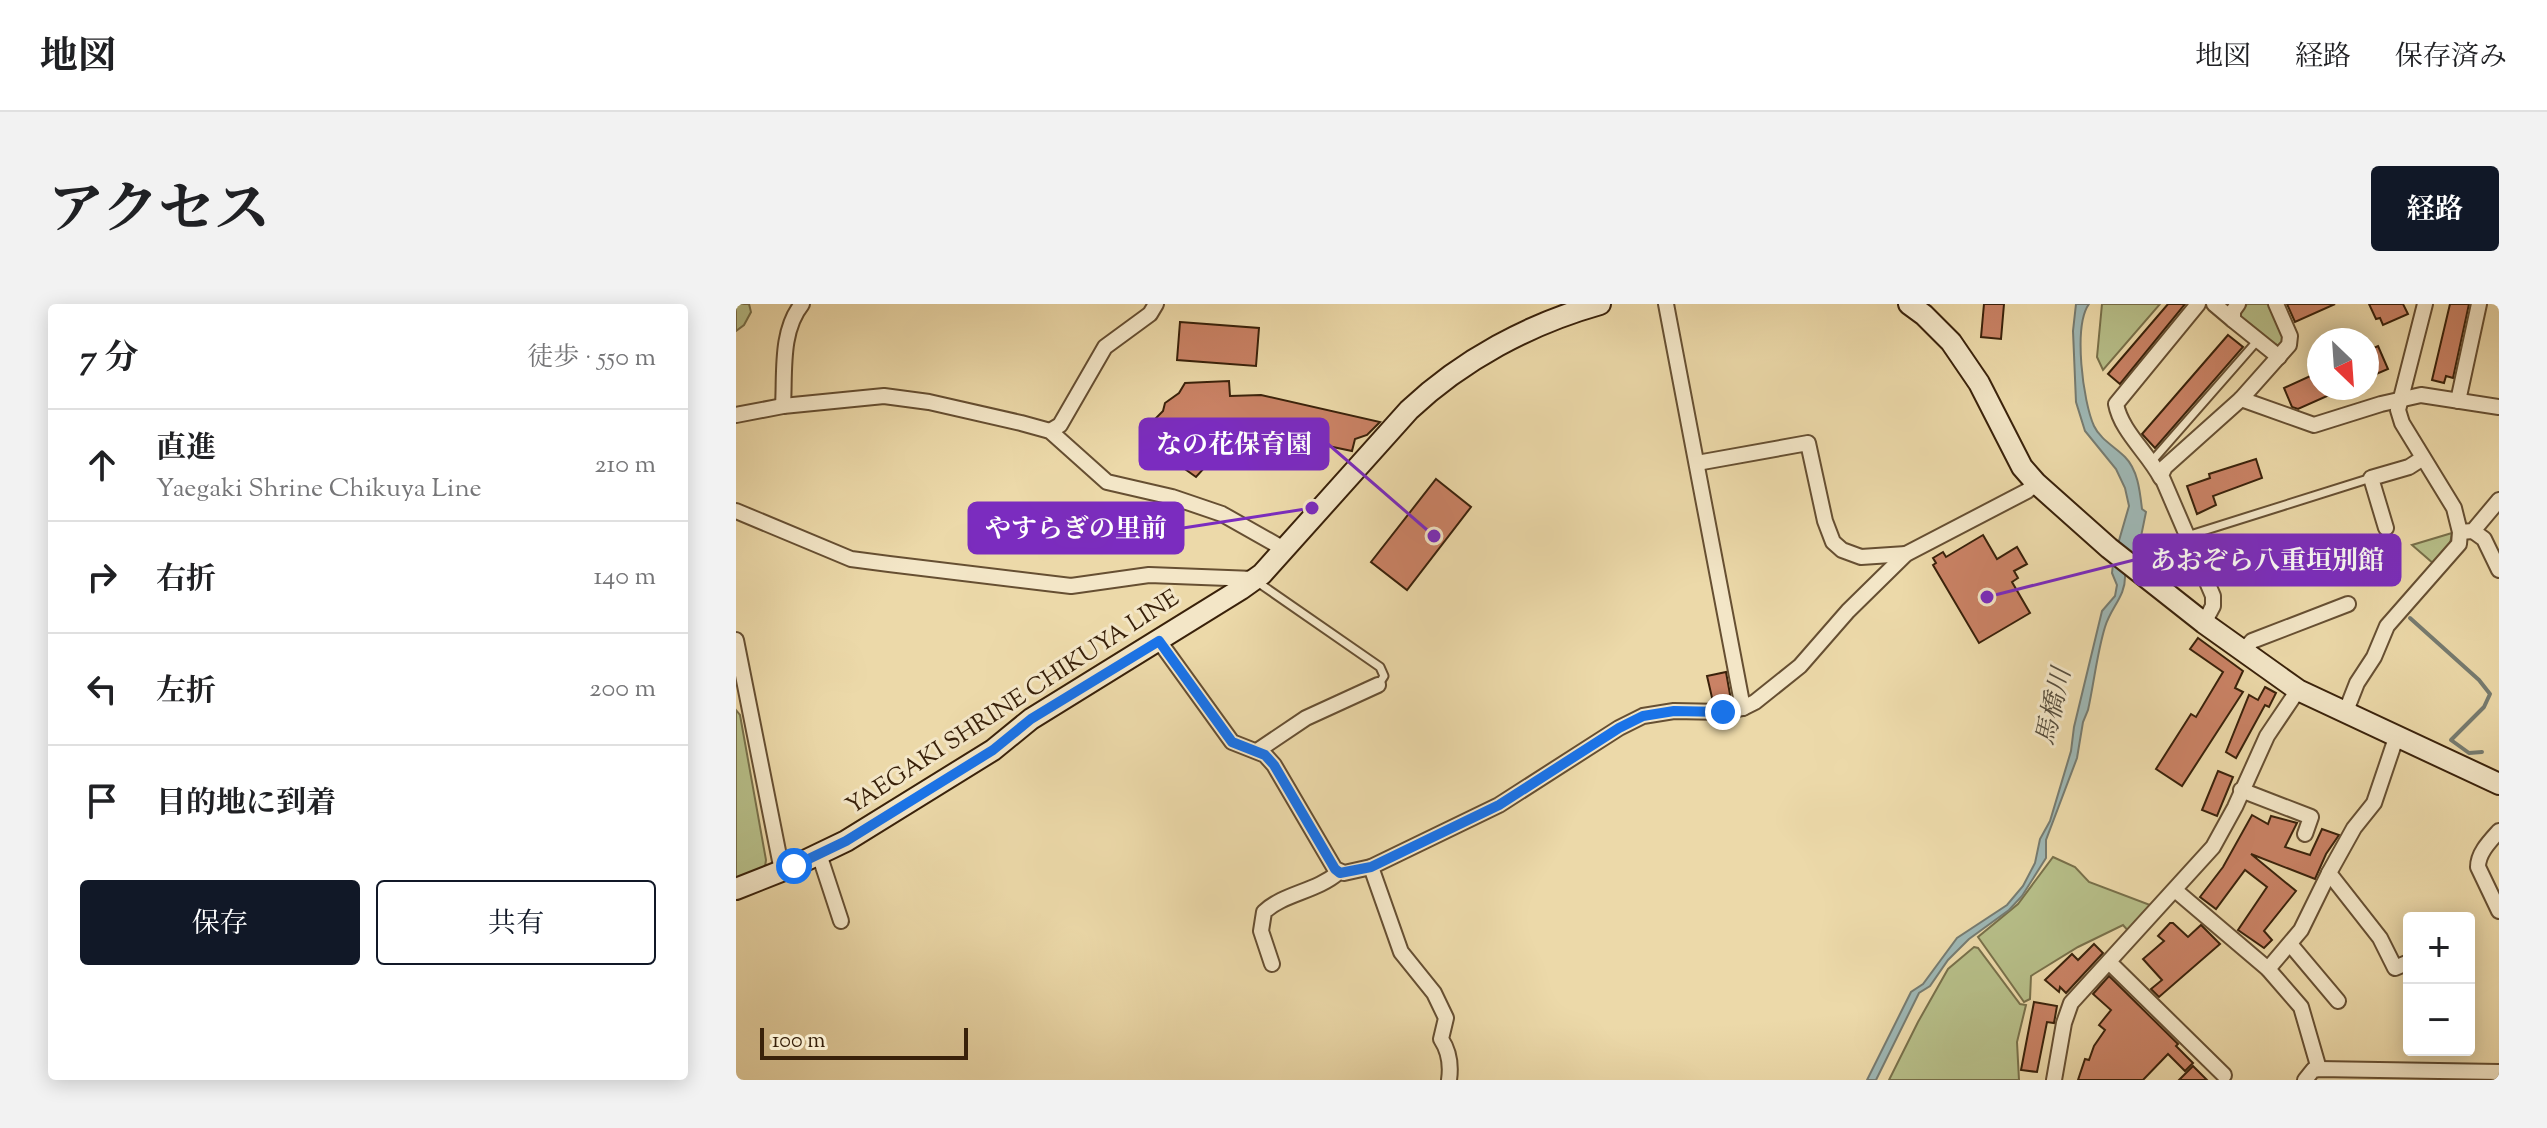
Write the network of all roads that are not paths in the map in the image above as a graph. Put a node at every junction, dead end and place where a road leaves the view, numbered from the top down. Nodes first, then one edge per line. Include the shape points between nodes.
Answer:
1 (802, 304) edge
2 (1156, 304) edge
3 (1600, 304) edge
4 (1666, 304) edge
5 (1909, 304) edge
6 (2198, 304) edge
7 (2214, 304) edge
8 (2238, 304) edge
9 (2276, 304) edge
10 (2425, 304) edge
11 (2479, 304) edge
12 (2233, 320) junction
13 (2258, 340) junction
14 (2279, 357) junction
15 (2241, 399) junction
16 (2401, 400) junction
17 (2458, 401) junction
18 (783, 406) junction
19 (2499, 407) edge
20 (736, 415) edge
21 (1050, 431) junction
22 (2423, 458) junction
23 (2152, 461) junction
24 (1697, 463) junction
25 (2161, 478) junction
26 (2371, 478) junction
27 (2036, 483) junction
28 (2499, 500) edge
29 (736, 511) edge
30 (2386, 528) dead end
31 (2467, 532) junction
32 (2187, 536) junction
33 (1284, 549) junction
34 (1906, 554) junction
35 (2499, 570) edge
36 (1254, 579) junction
37 (2348, 604) dead end
38 (2204, 623) junction
39 (736, 640) edge
40 (1159, 641) junction
41 (2243, 651) junction
42 (1378, 685) joint
43 (2298, 690) junction
44 (1743, 708) junction
45 (2346, 711) junction
46 (2397, 735) junction
47 (1257, 751) junction
48 (2499, 784) edge
49 (2241, 790) junction
50 (2499, 831) edge
51 (2305, 834) dead end
52 (819, 854) junction
53 (1371, 867) junction
54 (782, 871) junction
55 (1339, 872) junction
56 (2329, 873) junction
57 (736, 889) edge
58 (2175, 890) junction
59 (2499, 911) edge
60 (841, 921) dead end
61 (2290, 944) junction
62 (2109, 962) junction
63 (1272, 964) dead end
64 (2403, 965) edge
65 (2268, 969) junction
66 (2338, 1001) dead end
67 (2319, 1069) junction
68 (2499, 1072) edge
69 (2224, 1075) dead end
70 (1449, 1080) edge
71 (2054, 1080) edge
72 (2305, 1080) edge

1 - 18 street via 788,331
2 - 21 street via 1105,347 1060,425
3 - 33 main road, YAEGAKI SHRINE CHIKUYA LINE via 1543,325 1453,373 1409,410
4 - 24 street
5 - 27 main road via 1951,342
6 - 23 street via 2117,400 2120,419
7 - 12 street
8 - 12 street
9 - 14 street via 2290,338
10 - 16 street
11 - 17 street
12 - 13 street
13 - 14 street
13 - 23 lane
14 - 15 street
15 - 16 street via 2314,425
15 - 25 street via 2165,467
16 - 17 street via 2421,395
16 - 22 street via 2399,417
17 - 19 street
18 - 20 street
18 - 21 street via 884,396
21 - 33 street via 1107,482 1222,514
22 - 26 street
22 - 31 street
23 - 25 street
24 - 34 street via 1808,443 1833,542 1861,557
24 - 44 street
25 - 32 street
26 - 30 street
26 - 32 lane
27 - 34 street
27 - 38 main road
28 - 31 street
29 - 36 street via 851,559 889,564 1071,586 1149,575
31 - 35 street via 2484,539
31 - 45 street via 2387,626
32 - 38 street via 2213,596
33 - 36 main road, YAEGAKI SHRINE CHIKUYA LINE
34 - 44 street via 1800,666
36 - 40 main road, YAEGAKI SHRINE CHIKUYA LINE
36 - 42 lane via 1380,667 1384,676
37 - 41 street via 2252,641
38 - 41 main road
39 - 54 street
40 - 47 street via 1232,742
40 - 52 main road, YAEGAKI SHRINE CHIKUYA LINE via 1031,719 993,750
41 - 43 main road
42 - 47 street via 1306,718
43 - 45 main road
43 - 49 street via 2267,736
44 - 53 street via 1643,716 1499,805
45 - 46 main road
46 - 48 main road
46 - 56 street via 2374,803
47 - 55 street via 1274,765
49 - 51 street via 2311,817
49 - 58 street via 2213,847
50 - 59 street via 2478,861
52 - 54 main road, YAEGAKI SHRINE CHIKUYA LINE
52 - 60 street
53 - 55 street
53 - 70 street via 1401,952 1434,993 1446,1018 1441,1039
54 - 57 main road, YAEGAKI SHRINE CHIKUYA LINE
55 - 63 street via 1327,883 1264,912 1261,931
56 - 61 street
56 - 64 street via 2380,938 2395,968
58 - 62 street
58 - 65 street
61 - 65 street
61 - 66 street
62 - 69 street
62 - 71 street via 2071,1003
65 - 67 street via 2301,1007
67 - 68 street
67 - 72 street

